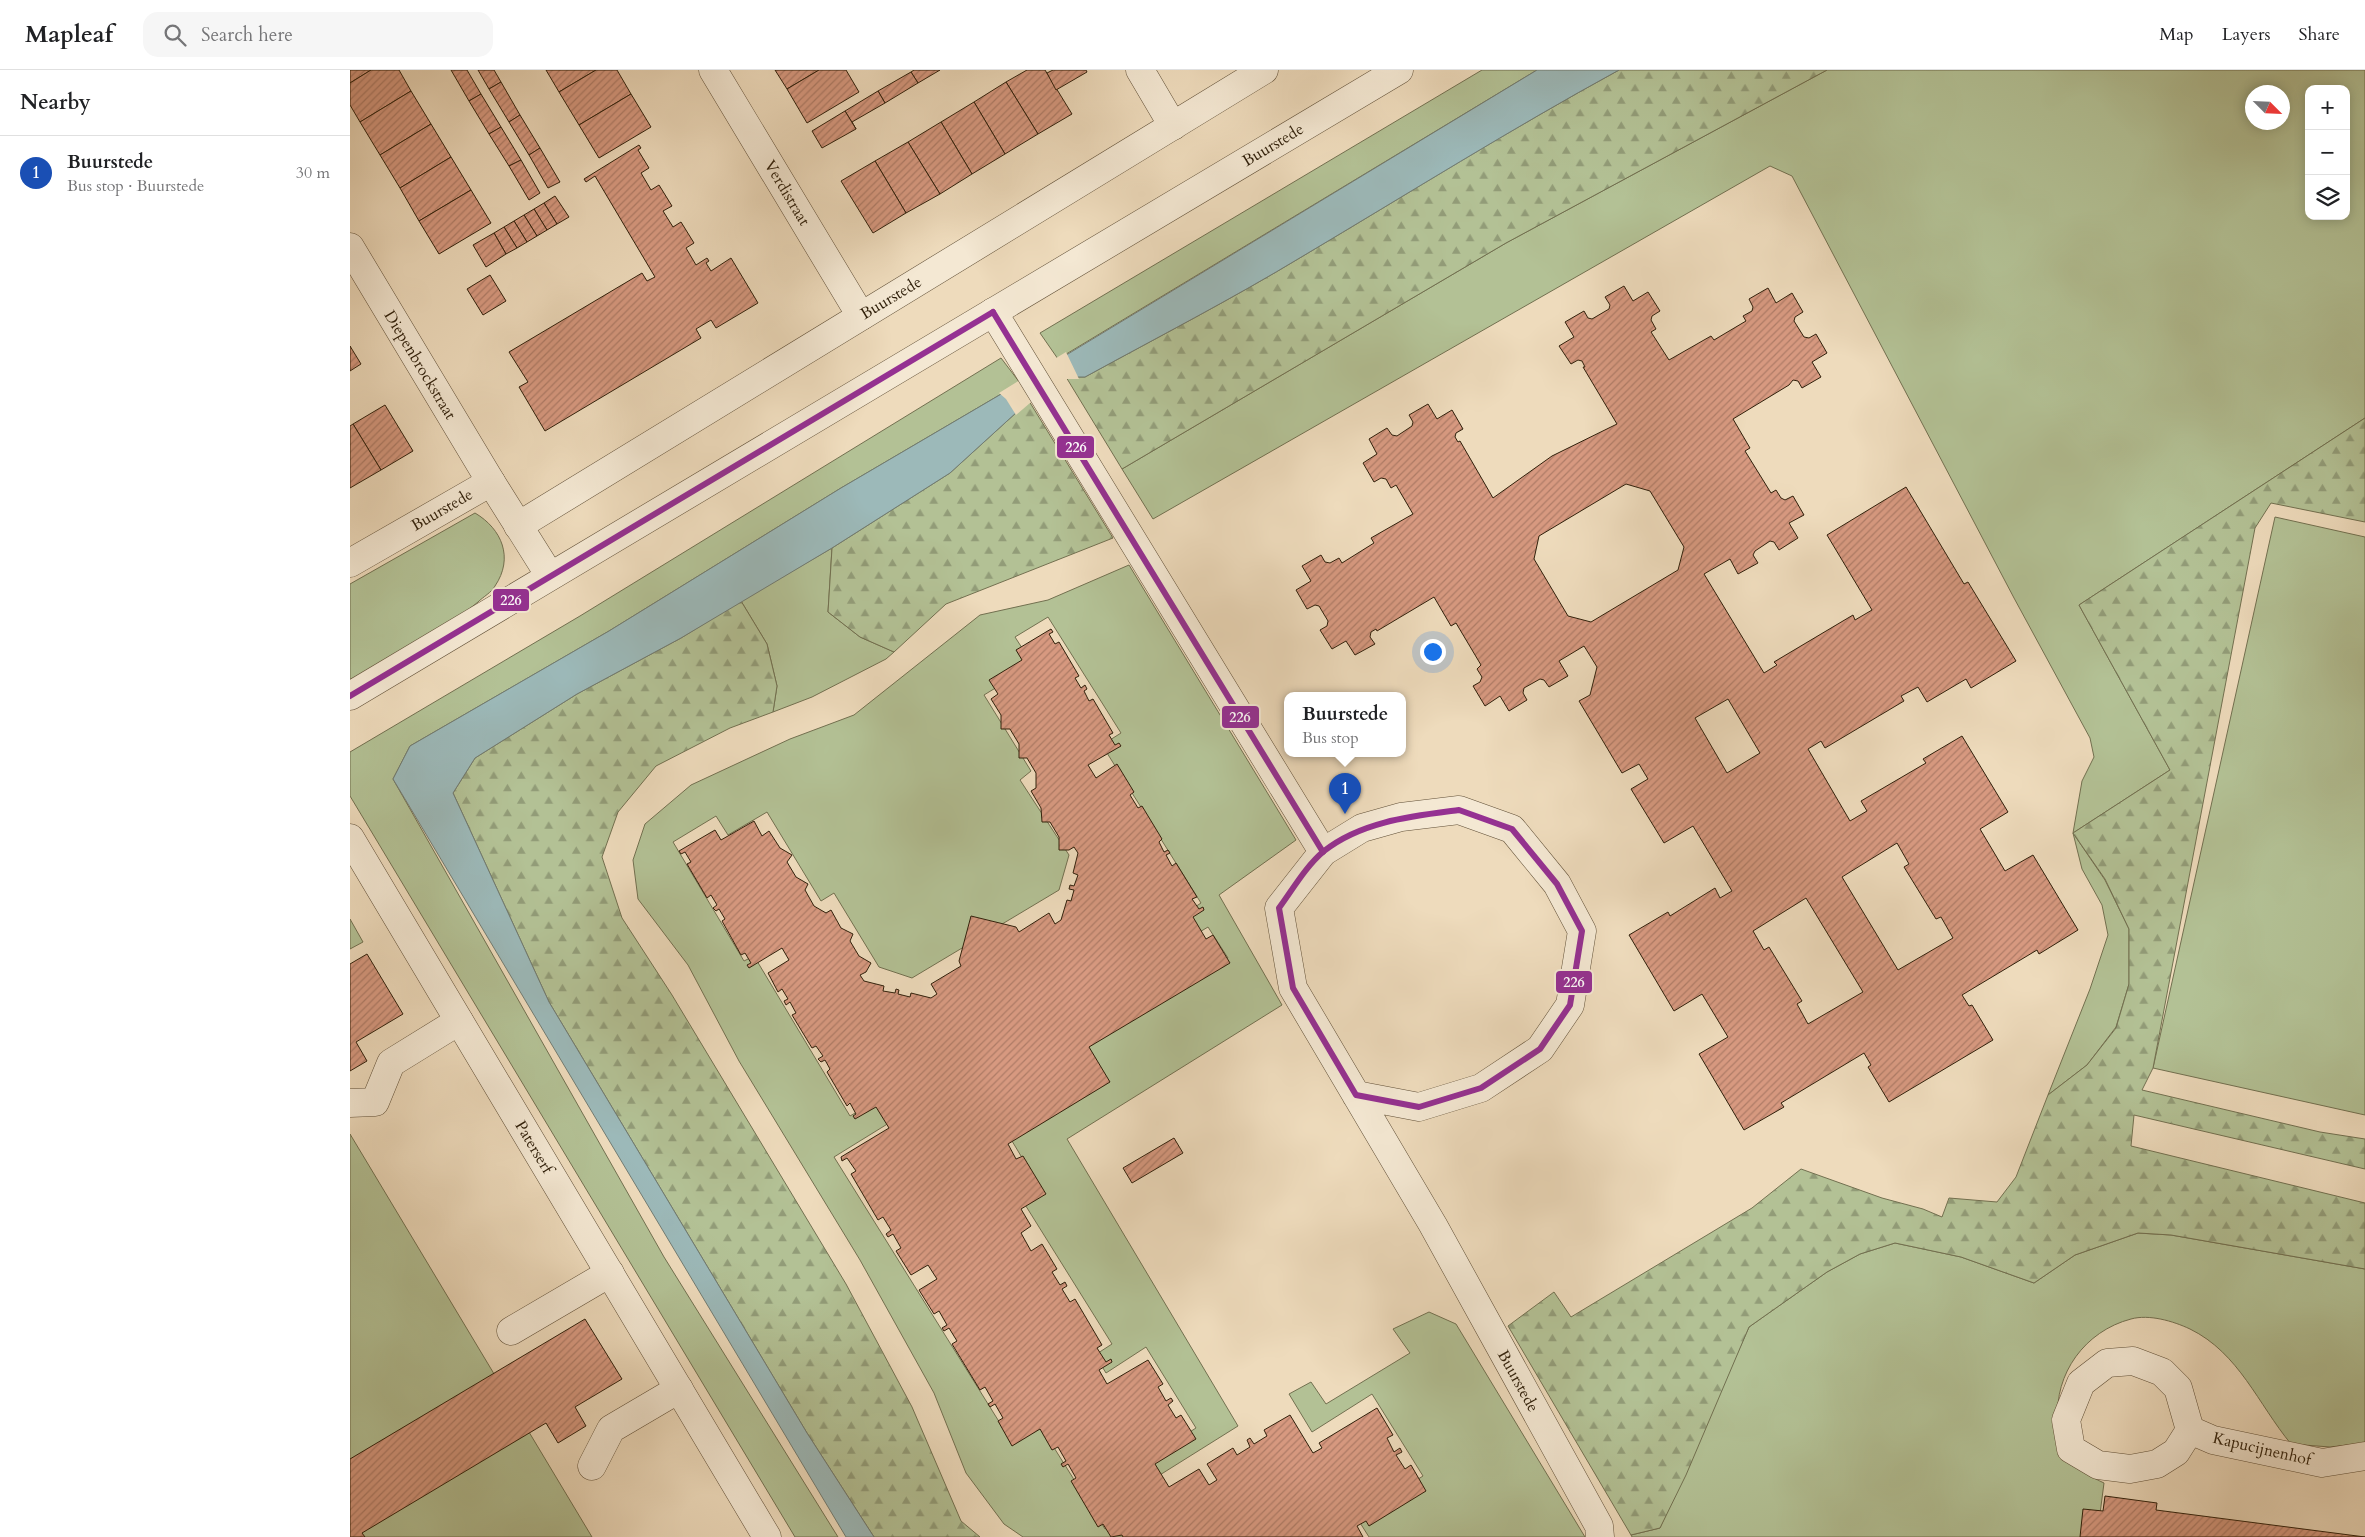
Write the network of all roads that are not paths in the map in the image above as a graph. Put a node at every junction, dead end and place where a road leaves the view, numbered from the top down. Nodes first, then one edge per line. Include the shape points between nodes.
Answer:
1 (713, 70) edge
2 (1140, 70) edge
3 (1264, 70) edge
4 (1399, 70) edge
5 (1173, 126) junction
6 (350, 247) edge
7 (993, 312) junction
8 (861, 316) junction
9 (490, 482) junction
10 (518, 526) junction
11 (350, 563) edge
12 (550, 576) junction
13 (350, 696) edge
14 (350, 838) edge
15 (1324, 852) junction
16 (458, 1021) junction
17 (1356, 1095) junction
18 (350, 1102) edge
19 (610, 1273) junction
20 (511, 1331) dead end
21 (679, 1389) junction
22 (2190, 1430) junction
23 (2365, 1456) edge
24 (592, 1466) dead end
25 (767, 1537) edge
26 (1600, 1537) edge

1 - 8 street, Verdistraat
2 - 5 street
3 - 5 street, Buurstede
4 - 7 street, Buurstede
5 - 8 street, Buurstede
6 - 9 street, Diepenbrockstraat
7 - 12 street, Buurstede
7 - 15 street
8 - 10 street, Buurstede
9 - 10 street, Buurstede
9 - 11 street, Buurstede
10 - 12 street, Buurstede
12 - 13 street, Buurstede
14 - 16 street, Paterserf
15 - 17 street via 1279,908 1293,988
15 - 17 street via 1362,828 1400,817 1458,810 1512,829 1557,884 1582,931 1570,1005 1540,1049 1481,1088 1419,1106
16 - 18 street via 391,1063 375,1102
16 - 19 street, Paterserf
17 - 26 street, Buurstede via 1433,1225 1599,1526
19 - 20 street
19 - 21 street, Paterserf
21 - 24 street via 611,1429
21 - 25 street, Paterserf
22 - 22 street via 2178,1388 2162,1372 2133,1361 2107,1364 2081,1383 2066,1420 2071,1449 2098,1466 2130,1469 2157,1464 2176,1452
22 - 23 street, Kapucijnenhof via 2213,1440 2322,1463

